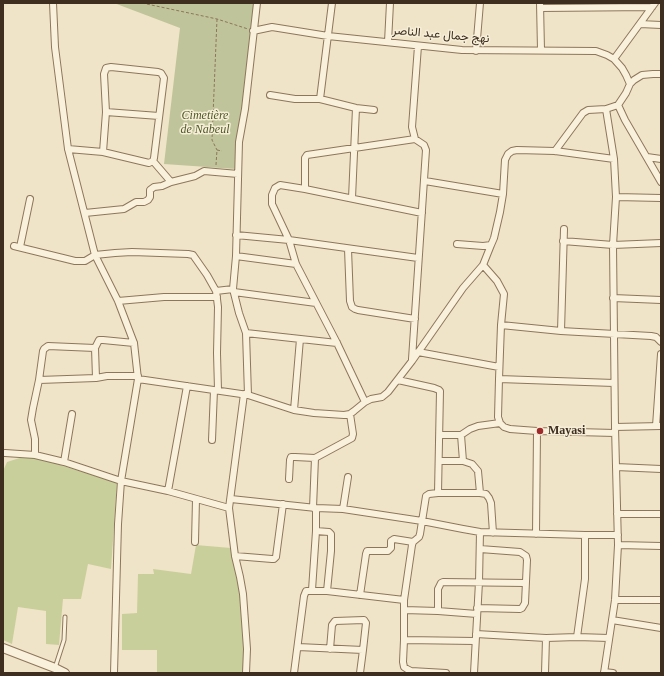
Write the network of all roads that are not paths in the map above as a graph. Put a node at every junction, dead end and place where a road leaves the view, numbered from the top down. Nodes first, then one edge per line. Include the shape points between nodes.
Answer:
1 (52, 3) edge
2 (257, 3) edge
3 (332, 3) edge
4 (390, 3) edge
5 (480, 3) edge
6 (653, 5) edge
7 (540, 6) edge
8 (640, 24) junction
9 (661, 25) edge
10 (253, 30) junction
11 (328, 36) junction
12 (388, 42) junction
13 (418, 46) junction
14 (540, 50) junction
15 (476, 51) junction
16 (614, 59) junction
17 (661, 74) edge
18 (630, 84) junction
19 (270, 95) dead end
20 (320, 99) junction
21 (618, 105) junction
22 (356, 108) junction
23 (606, 109) junction
24 (374, 110) dead end
25 (106, 112) junction
26 (159, 116) junction
27 (415, 139) junction
28 (68, 148) junction
29 (355, 149) junction
30 (555, 151) junction
31 (103, 152) junction
32 (647, 157) junction
33 (614, 159) junction
34 (661, 159) edge
35 (153, 161) junction
36 (238, 174) junction
37 (425, 181) junction
38 (171, 182) junction
39 (661, 182) edge
40 (305, 189) junction
41 (502, 194) junction
42 (616, 197) junction
43 (352, 198) junction
44 (661, 198) edge
45 (30, 199) dead end
46 (84, 213) junction
47 (422, 213) junction
48 (564, 229) dead end
49 (236, 235) junction
50 (289, 240) junction
51 (563, 241) junction
52 (661, 243) edge
53 (457, 244) dead end
54 (491, 245) junction
55 (613, 245) junction
56 (348, 249) junction
57 (95, 255) junction
58 (236, 256) junction
59 (418, 258) junction
60 (296, 264) junction
61 (483, 265) junction
62 (234, 290) junction
63 (216, 294) junction
64 (613, 298) junction
65 (661, 300) edge
66 (118, 301) junction
67 (316, 303) junction
68 (415, 319) junction
69 (501, 325) junction
70 (560, 331) junction
71 (246, 333) junction
72 (614, 334) junction
73 (300, 339) junction
74 (661, 342) edge
75 (134, 343) junction
76 (337, 343) junction
77 (95, 348) junction
78 (418, 352) junction
79 (661, 354) edge
80 (412, 361) junction
81 (499, 367) junction
82 (96, 378) junction
83 (138, 378) junction
84 (499, 378) junction
85 (39, 380) junction
86 (398, 380) junction
87 (614, 383) junction
88 (187, 386) junction
89 (216, 390) junction
90 (246, 394) junction
91 (365, 402) junction
92 (294, 410) junction
93 (72, 414) dead end
94 (350, 414) junction
95 (500, 424) junction
96 (659, 426) edge
97 (615, 430) junction
98 (537, 431) junction
99 (440, 434) junction
100 (461, 435) junction
101 (212, 440) dead end
102 (5, 453) dead end
103 (35, 455) junction
104 (315, 458) junction
105 (439, 461) junction
106 (463, 461) junction
107 (64, 462) junction
108 (616, 467) junction
109 (661, 468) edge
110 (348, 477) dead end
111 (289, 479) dead end
112 (121, 481) junction
113 (168, 491) junction
114 (438, 493) junction
115 (480, 493) junction
116 (196, 499) junction
117 (231, 499) junction
118 (283, 504) junction
119 (229, 508) junction
120 (315, 508) junction
121 (343, 510) junction
122 (617, 514) junction
123 (661, 514) edge
124 (422, 521) junction
125 (316, 531) junction
126 (480, 532) junction
127 (493, 533) junction
128 (536, 534) junction
129 (618, 534) junction
130 (585, 535) junction
131 (195, 542) dead end
132 (413, 542) junction
133 (618, 545) junction
134 (661, 546) edge
135 (480, 549) junction
136 (235, 556) junction
137 (479, 582) junction
138 (525, 583) junction
139 (312, 590) junction
140 (327, 591) junction
141 (360, 595) junction
142 (404, 600) junction
143 (615, 600) junction
144 (661, 600) edge
145 (404, 610) junction
146 (438, 611) junction
147 (477, 611) junction
148 (65, 617) dead end
149 (612, 620) junction
150 (661, 628) edge
151 (577, 637) junction
152 (476, 638) junction
153 (546, 638) junction
154 (609, 638) junction
155 (404, 640) junction
156 (298, 647) junction
157 (3, 648) edge
158 (330, 649) junction
159 (363, 650) junction
160 (55, 668) junction
161 (604, 672) edge
162 (64, 673) edge
163 (114, 673) edge
164 (246, 673) edge
165 (294, 673) edge
166 (360, 673) edge
167 (446, 673) edge
168 (474, 673) edge
169 (545, 673) edge
170 (613, 673) edge

1 - 28 street
2 - 10 street
3 - 11 street
4 - 12 street
5 - 15 street
6 - 7 street
6 - 8 street
7 - 14 street
8 - 9 street
8 - 16 street
10 - 11 street, نهج جمال عبد الناصر via 272,28
10 - 36 street via 239,142
11 - 12 street, نهج جمال عبد الناصر
11 - 20 street
12 - 13 street, نهج جمال عبد الناصر
13 - 15 street, نهج جمال عبد الناصر
13 - 27 street via 412,127
14 - 15 street, نهج جمال عبد الناصر
14 - 16 street, نهج جمال عبد الناصر via 596,51
16 - 18 street, نهج جمال عبد الناصر
17 - 18 street via 642,75
18 - 21 street
19 - 20 street via 294,99
20 - 22 street
21 - 23 street
21 - 32 street
22 - 24 street
22 - 29 street
23 - 30 street via 588,110 583,113
23 - 33 street
25 - 26 street
25 - 26 street via 104,71 111,67 161,73 164,78
25 - 31 street
26 - 35 street
27 - 29 street
27 - 37 street via 424,145 426,150
28 - 31 street
28 - 46 street
29 - 40 street via 307,155
29 - 43 street
30 - 33 street
30 - 41 street via 518,150 508,154 505,160
31 - 35 street via 150,163
32 - 34 street
32 - 39 street
33 - 42 street
35 - 38 street
36 - 38 street via 204,172
36 - 49 street
37 - 41 street
37 - 47 street
38 - 46 street via 154,187 150,190 148,200 144,202 136,202 124,209
40 - 43 street
40 - 50 street via 280,185 275,188 272,195 272,204
41 - 54 street via 497,228
42 - 44 street
42 - 55 street
43 - 47 street
45 - 57 street via 17,247 75,261 85,261
46 - 57 street
47 - 59 street
48 - 51 street
49 - 50 street
49 - 58 street
50 - 56 street
50 - 60 street
51 - 55 street
51 - 70 street
52 - 55 street
53 - 54 street
54 - 61 street
55 - 64 street
56 - 59 street
56 - 68 street via 352,307
57 - 63 street via 115,252 191,254 199,262
57 - 66 street
58 - 60 street
58 - 62 street
59 - 68 street
60 - 67 street
61 - 69 street via 504,294
61 - 78 street via 463,288
62 - 63 street
62 - 67 street
62 - 71 street
63 - 66 street
63 - 89 street
64 - 65 street
64 - 72 street
66 - 75 street
67 - 76 street
68 - 80 street
69 - 70 street
69 - 81 street
70 - 72 street
71 - 73 street
71 - 90 street
72 - 74 street via 651,336
72 - 87 street
73 - 76 street
73 - 92 street
75 - 77 street via 99,340
75 - 83 street
76 - 91 street
77 - 82 street
77 - 85 street via 46,347
78 - 80 street
78 - 81 street
79 - 96 street
80 - 86 street
81 - 84 street
82 - 83 street
82 - 85 street
83 - 88 street
83 - 112 street
84 - 87 street
84 - 95 street
85 - 103 street via 31,420
86 - 91 street via 382,397
86 - 99 street via 440,391
87 - 97 street
88 - 89 street
88 - 113 street
89 - 90 street
89 - 101 street
90 - 92 street
90 - 117 street
91 - 94 street
92 - 94 street
93 - 107 street
94 - 104 street via 352,438
95 - 98 street via 510,429
95 - 100 street via 478,426
96 - 97 street
97 - 98 street
97 - 108 street
98 - 128 street
99 - 100 street
99 - 105 street
100 - 106 street
102 - 103 street
103 - 107 street
104 - 111 street via 291,457
104 - 120 street
105 - 106 street
105 - 114 street
106 - 115 street via 472,464 478,471
107 - 112 street
108 - 109 street
108 - 122 street
110 - 121 street
112 - 113 street
112 - 163 street
113 - 116 street
114 - 115 street
114 - 124 street via 426,496
115 - 127 street via 486,494 491,502
116 - 119 street
116 - 131 street
117 - 118 street
117 - 119 street
118 - 120 street
118 - 136 street via 276,557 272,559
119 - 136 street
120 - 121 street
120 - 125 street
121 - 124 street
122 - 123 street
122 - 129 street
124 - 126 street
124 - 132 street via 419,537
125 - 139 street
125 - 140 street via 331,534
126 - 127 street
126 - 135 street
127 - 128 street
128 - 130 street
129 - 130 street
129 - 133 street
130 - 151 street via 585,579
132 - 141 street via 394,539 388,551 368,551
132 - 142 street
133 - 134 street
133 - 143 street
135 - 137 street
135 - 138 street via 523,553 528,560
136 - 164 street via 244,606
137 - 138 street
137 - 146 street via 441,583 438,589
137 - 147 street
138 - 147 street via 525,603 520,609
139 - 140 street
139 - 156 street via 304,593
140 - 141 street
141 - 142 street
142 - 145 street
143 - 144 street
143 - 149 street
145 - 146 street
145 - 155 street
146 - 147 street
147 - 152 street
148 - 160 lane via 64,640
149 - 150 street
149 - 154 street
151 - 153 street
151 - 154 street
152 - 153 street
152 - 155 street
152 - 168 street
153 - 169 street
154 - 161 street
155 - 167 street via 404,667 411,671
156 - 158 street
156 - 165 street
157 - 160 street
158 - 159 street
158 - 159 street via 333,622 362,619 366,623
159 - 166 street
160 - 162 street
161 - 170 street

